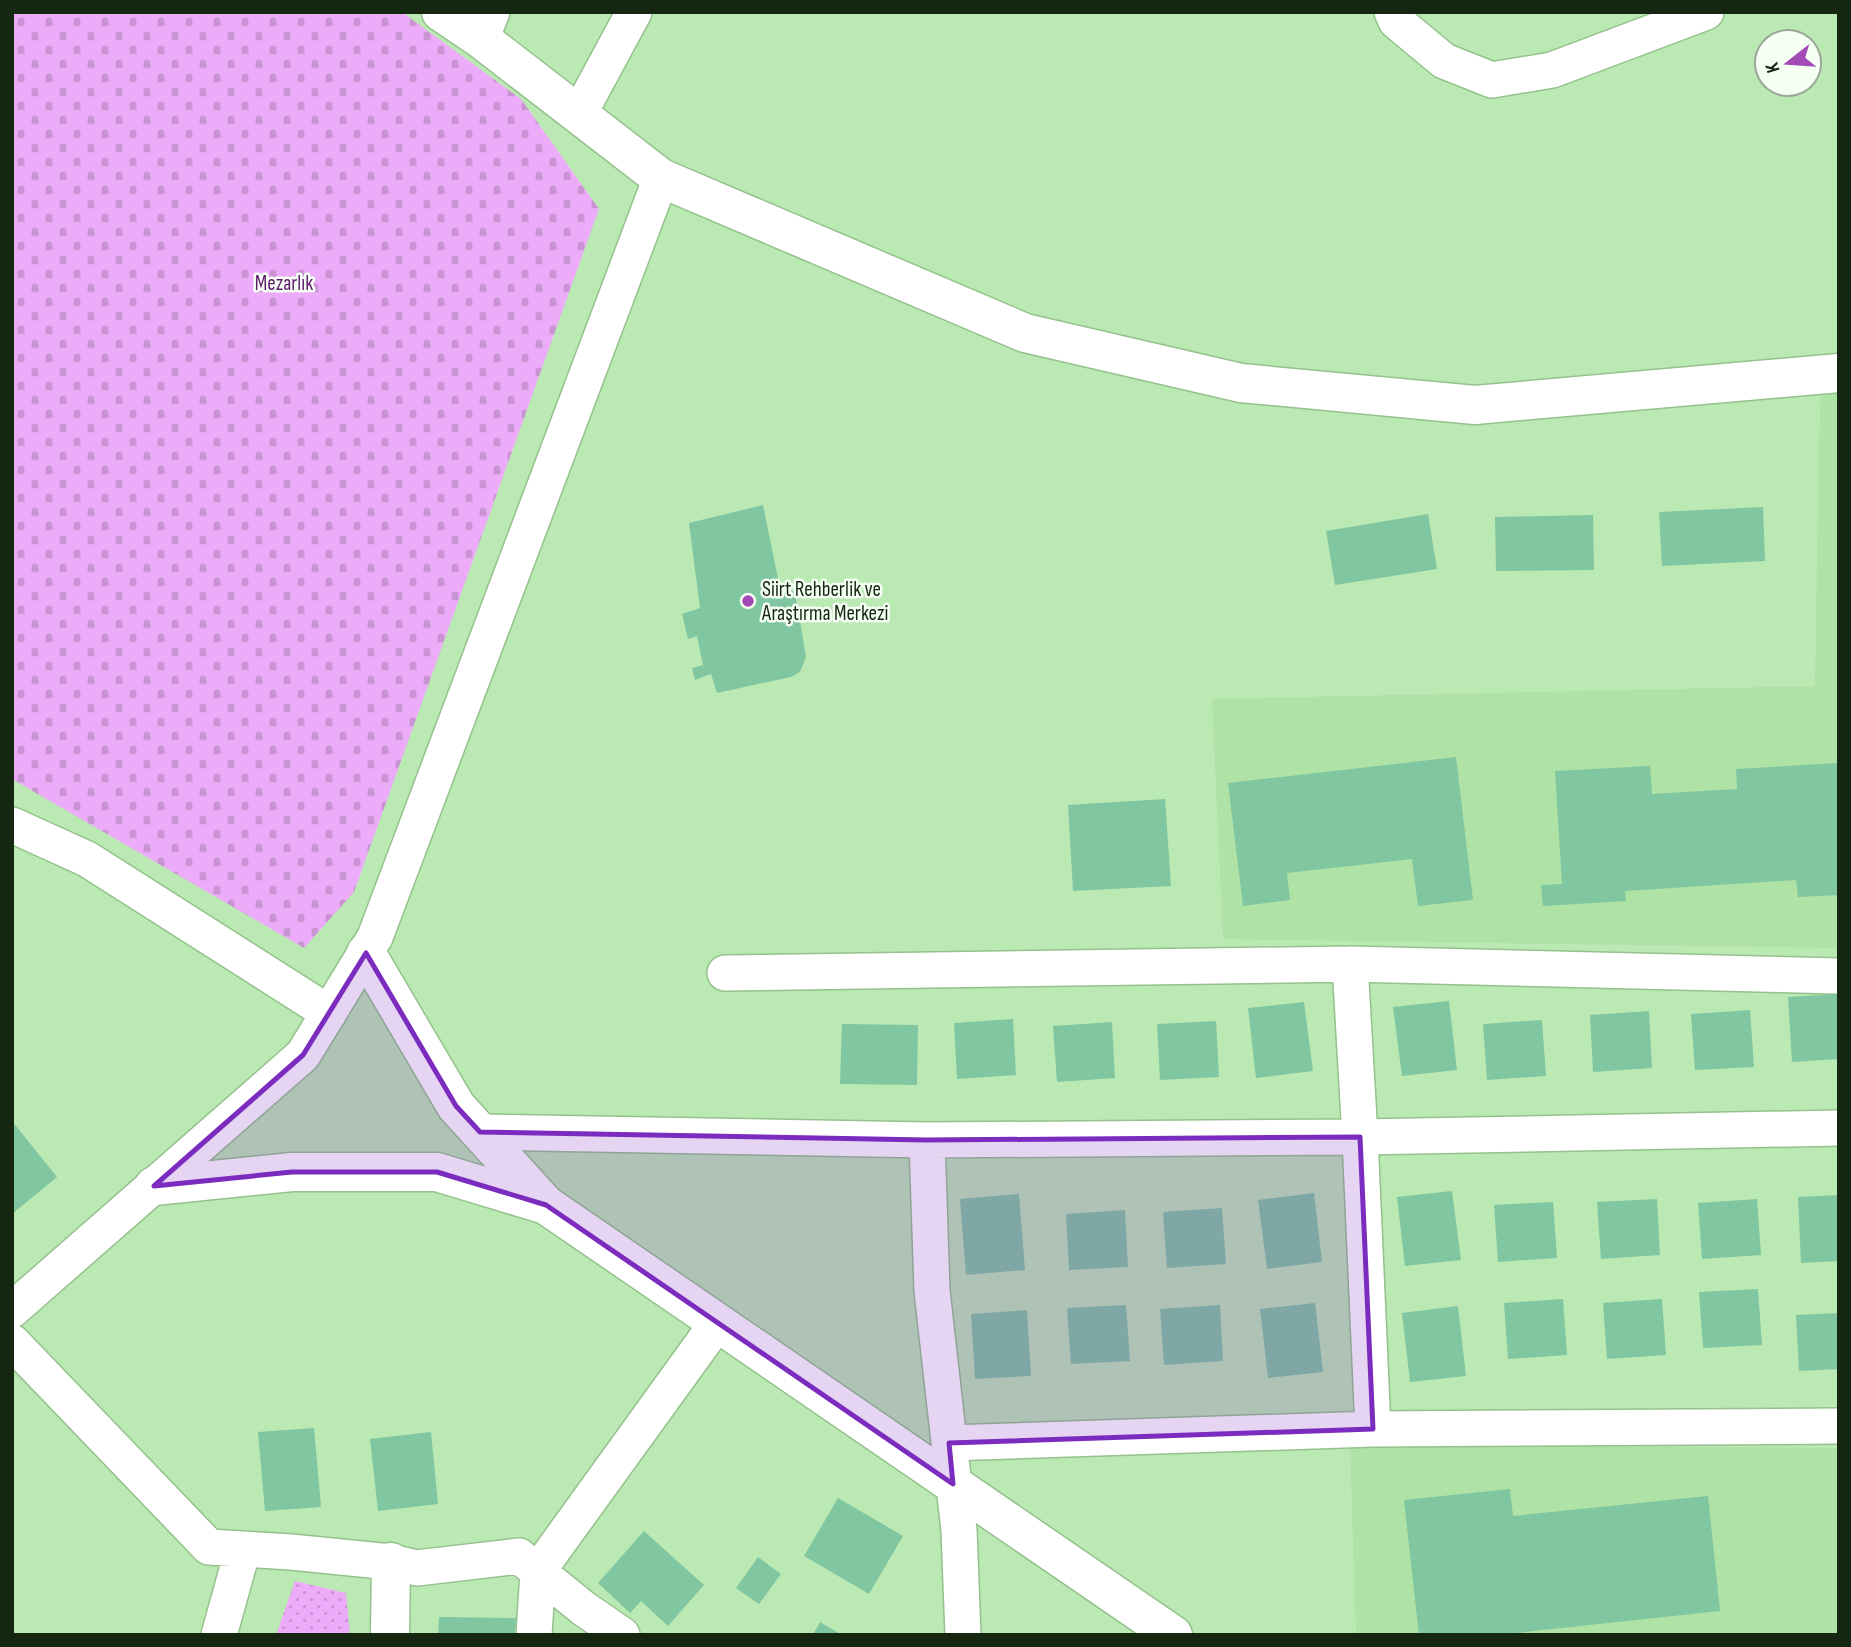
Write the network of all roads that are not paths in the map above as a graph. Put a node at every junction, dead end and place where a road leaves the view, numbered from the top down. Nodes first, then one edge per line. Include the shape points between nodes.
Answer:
1 (441, 12) edge
2 (634, 12) edge
3 (1392, 12) edge
4 (1706, 12) edge
5 (486, 26) edge
6 (579, 114) junction
7 (661, 178) junction
8 (1839, 373) edge
9 (14, 829) edge
10 (366, 953) junction
11 (1350, 964) junction
12 (725, 972) dead end
13 (1839, 976) edge
14 (329, 1013) junction
15 (1839, 1128) edge
16 (480, 1132) junction
17 (1360, 1137) junction
18 (928, 1140) junction
19 (154, 1186) junction
20 (546, 1205) junction
21 (12, 1310) edge
22 (718, 1322) junction
23 (12, 1342) edge
24 (1839, 1426) edge
25 (1373, 1429) junction
26 (949, 1443) junction
27 (953, 1483) junction
28 (243, 1549) junction
29 (391, 1562) junction
30 (538, 1571) junction
31 (219, 1635) edge
32 (390, 1635) edge
33 (534, 1635) edge
34 (622, 1635) edge
35 (963, 1635) edge
36 (1173, 1635) edge

1 - 5 street
2 - 6 street
3 - 4 street via 1396,21 1444,61 1492,80 1552,70
5 - 6 street
6 - 7 street
7 - 8 street via 1025,333 1241,383 1475,405
7 - 10 street
9 - 14 street via 87,859
10 - 14 street
10 - 16 street via 456,1106
11 - 12 street
11 - 13 street
11 - 17 street
14 - 19 street via 303,1055
15 - 17 street
16 - 18 street
16 - 20 street
17 - 18 street
17 - 25 street
18 - 26 street via 932,1292
19 - 20 street via 292,1172 437,1172
19 - 21 street
20 - 22 street
22 - 27 street
22 - 30 street
23 - 28 street via 209,1546
24 - 25 street
25 - 26 street
26 - 27 street
27 - 35 street
27 - 36 street
28 - 29 street
28 - 31 street
29 - 30 street via 417,1568 519,1556
29 - 32 street
30 - 33 street
30 - 34 street

